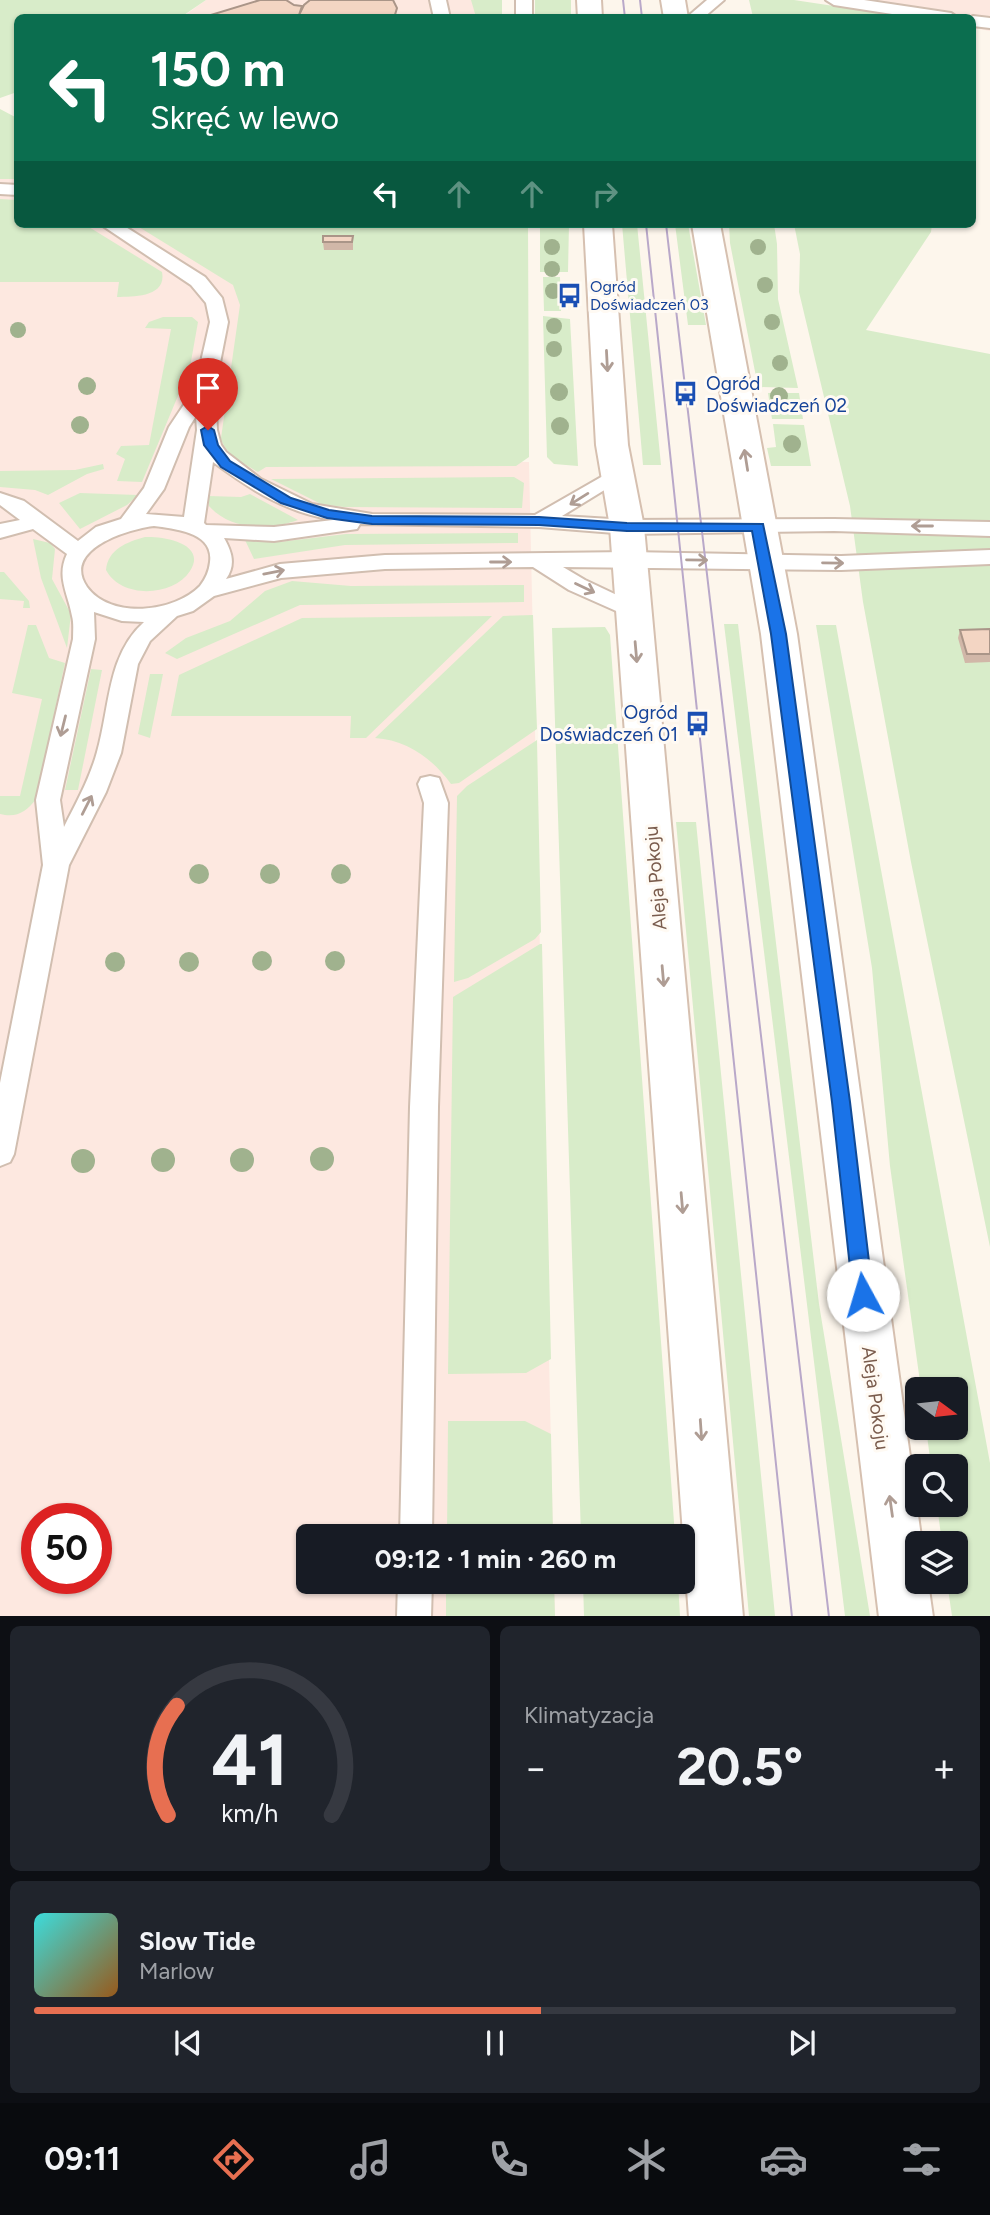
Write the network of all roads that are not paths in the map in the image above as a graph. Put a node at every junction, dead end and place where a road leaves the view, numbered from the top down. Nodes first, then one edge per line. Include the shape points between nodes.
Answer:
1 (716, 0) edge
2 (834, 0) edge
3 (698, 14) edge
4 (925, 14) edge
5 (116, 228) edge
6 (597, 228) edge
7 (707, 228) edge
8 (205, 388) junction
9 (208, 430) junction
10 (617, 474) junction
11 (0, 499) edge
12 (372, 520) junction
13 (539, 521) junction
14 (36, 522) junction
15 (129, 523) junction
16 (198, 529) junction
17 (990, 529) edge
18 (0, 531) edge
19 (628, 543) junction
20 (762, 544) junction
21 (78, 553) junction
22 (990, 557) edge
23 (539, 561) junction
24 (78, 591) junction
25 (208, 591) junction
26 (169, 611) junction
27 (632, 611) junction
28 (430, 783) dead end
29 (56, 865) junction
30 (0, 1154) edge
31 (416, 1524) edge
32 (415, 1594) edge
33 (414, 1616) edge
34 (716, 1616) edge
35 (906, 1616) edge

1 - 3 lane
2 - 4 lane
5 - 8 lane via 184,270 215,302 219,322
6 -> 10 main road, Aleja Pokoju
20 -> 7 main road, Aleja Pokoju
8 - 9 lane
8 - 15 lane via 179,427 154,489
9 - 12 lane via 218,456 254,483 307,509
9 - 16 lane
10 -> 13 lane
10 - 19 main road, Aleja Pokoju
11 - 14 lane via 22,507
12 - 13 lane
12 - 16 lane via 298,532
13 - 19 lane
14 - 18 lane
14 - 21 lane
15 - 16 lane via 162,520
15 - 21 lane via 100,534
16 - 25 lane via 217,544 223,559 220,576
17 -> 20 lane via 956,526
19 -> 20 lane
19 - 20 lane
19 - 23 lane
19 - 27 main road, Aleja Pokoju
20 -> 22 lane via 841,563
35 -> 20 main road, Aleja Pokoju via 786,689
21 - 24 lane via 71,574
25 -> 23 lane via 280,570 321,566
23 -> 27 lane
24 - 26 lane via 100,608 120,613
24 -> 29 lane via 85,618 84,639 48,800
25 - 26 lane
29 -> 26 lane via 109,754 127,664 141,638
27 -> 34 main road, Aleja Pokoju
28 - 31 lane via 436,803 424,1107
29 - 30 lane
32 - 33 lane

